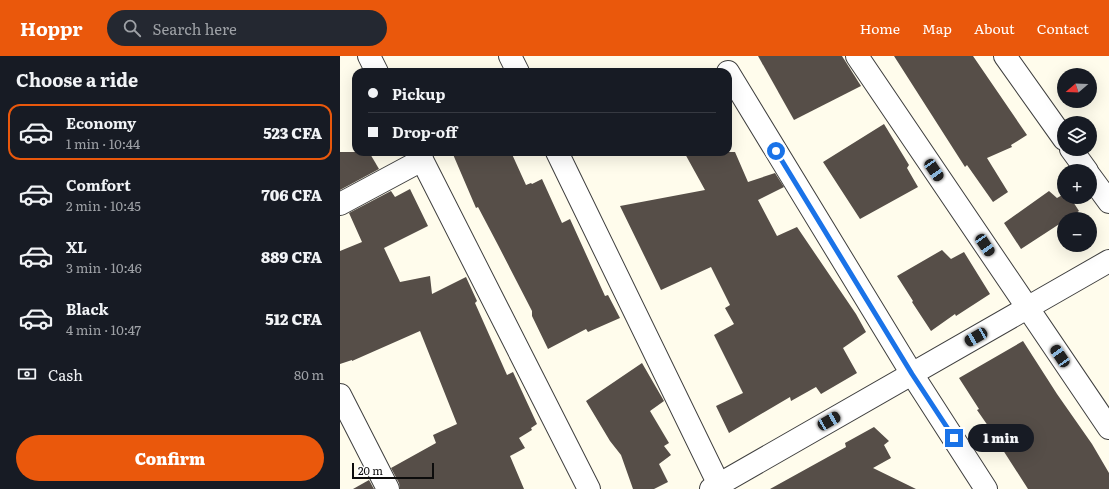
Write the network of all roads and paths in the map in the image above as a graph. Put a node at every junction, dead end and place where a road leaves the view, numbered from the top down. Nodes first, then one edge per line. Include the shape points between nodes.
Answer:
1 (369, 56) edge
2 (510, 56) edge
3 (718, 56) edge
4 (857, 56) edge
5 (1005, 56) edge
6 (375, 68) edge
7 (516, 68) edge
8 (726, 68) edge
9 (732, 79) edge
10 (1057, 129) edge
11 (420, 156) edge
12 (559, 156) edge
13 (1097, 186) edge
14 (1109, 202) edge
15 (340, 204) edge
16 (1109, 261) edge
17 (1027, 308) junction
18 (912, 374) junction
19 (340, 396) edge
20 (1109, 428) edge
21 (717, 488) edge
22 (388, 489) edge
23 (590, 489) edge
24 (986, 489) edge

1 - 6 street
2 - 7 street
3 - 8 street
4 - 17 street
5 - 10 street
9 - 18 street
11 - 15 street
11 - 23 street
12 - 21 street
13 - 14 street
16 - 17 street
17 - 18 street
17 - 20 street
18 - 21 street
18 - 24 street
19 - 22 street

